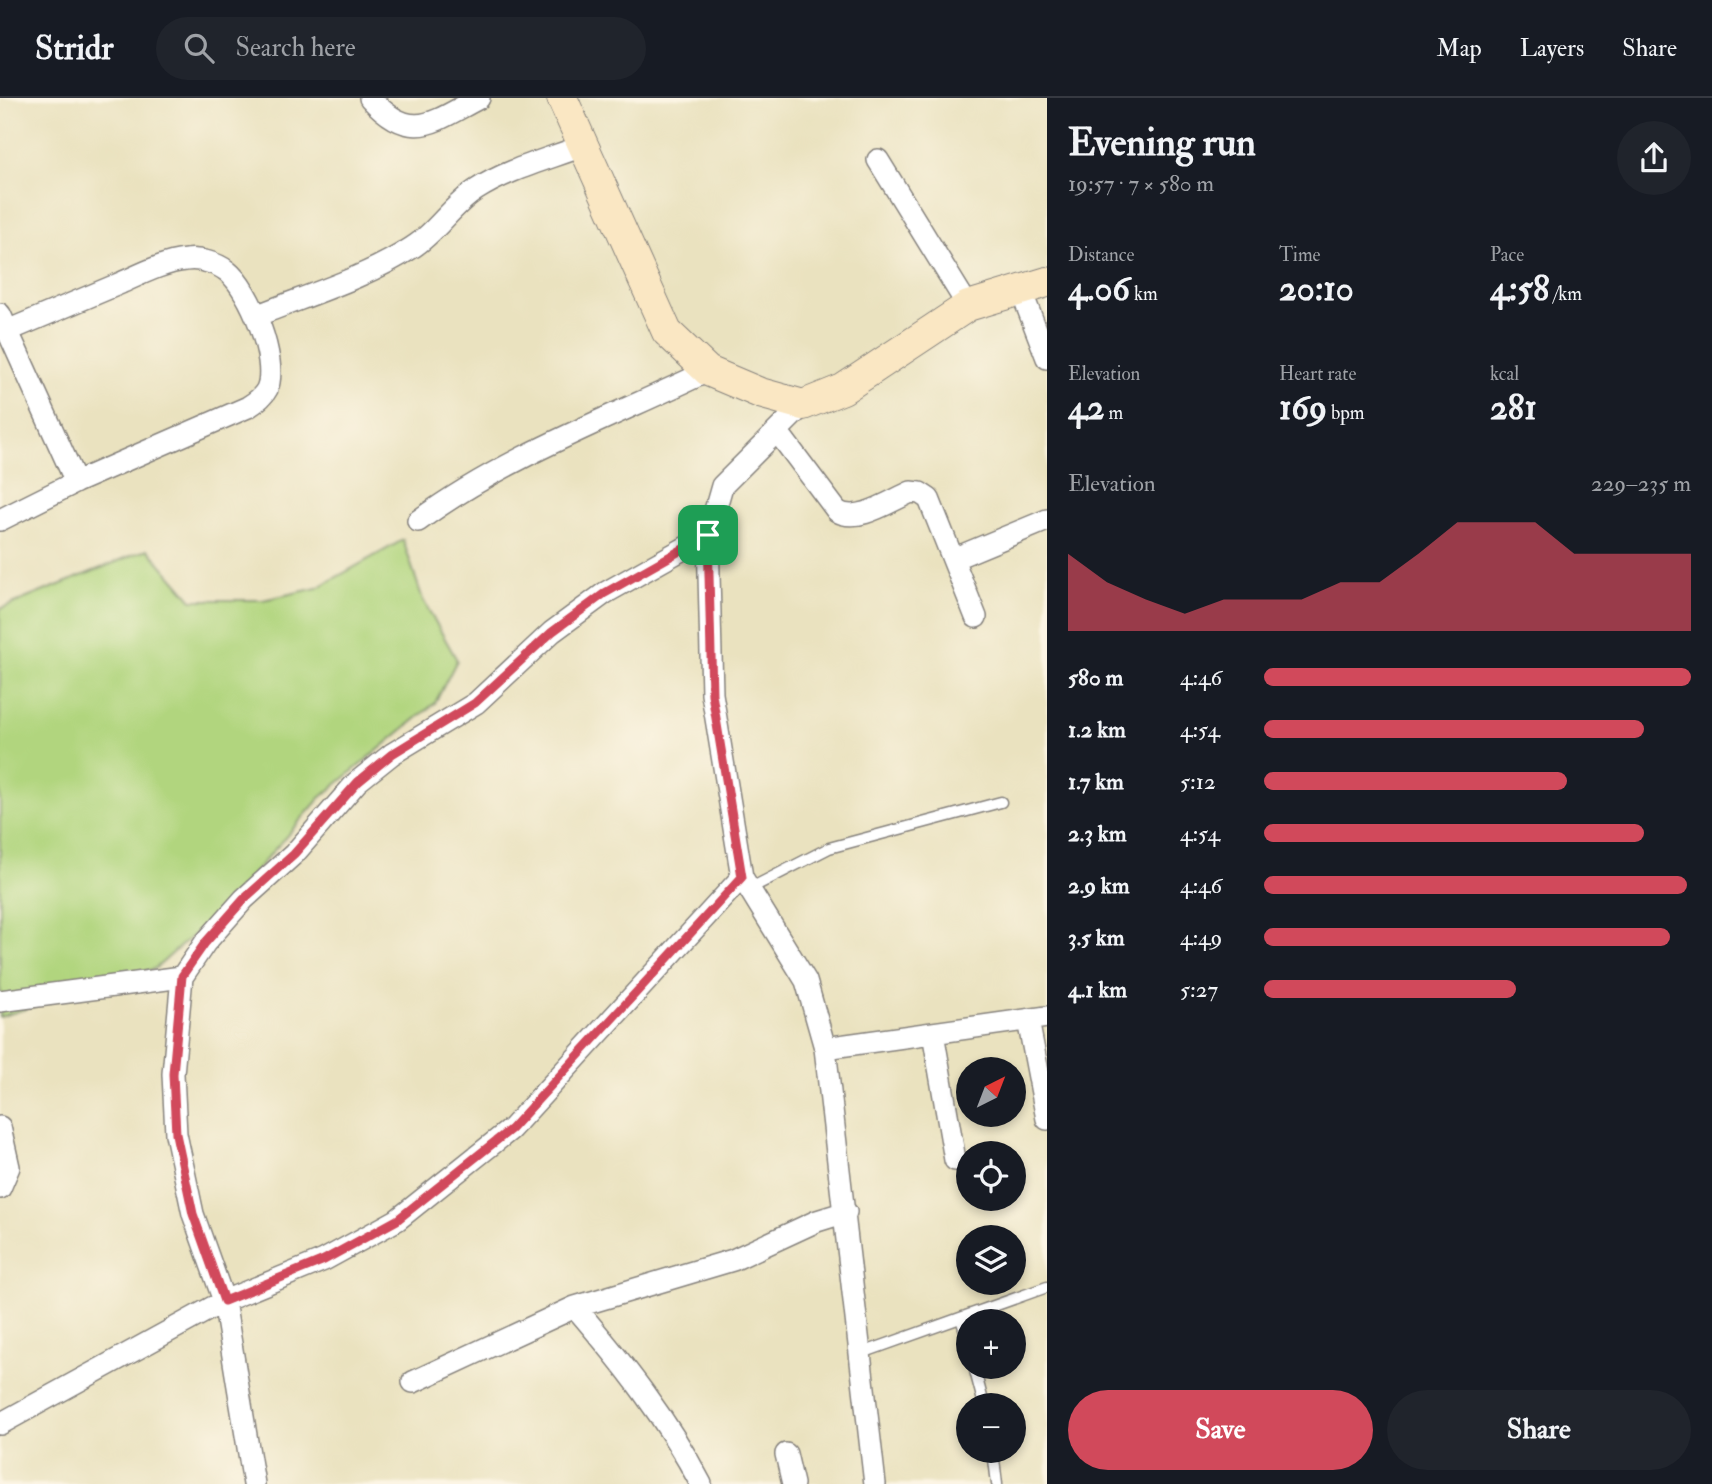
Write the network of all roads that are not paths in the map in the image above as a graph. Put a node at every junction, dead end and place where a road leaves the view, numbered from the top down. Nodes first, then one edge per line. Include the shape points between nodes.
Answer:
1 (370, 98) edge
2 (479, 98) edge
3 (562, 98) edge
4 (585, 145) junction
5 (878, 160) dead end
6 (1033, 285) edge
7 (968, 306) junction
8 (256, 316) junction
9 (4, 323) edge
10 (1047, 358) edge
11 (708, 371) junction
12 (803, 405) junction
13 (777, 431) junction
14 (76, 482) junction
15 (0, 520) edge
16 (1047, 520) edge
17 (418, 521) dead end
18 (708, 535) junction
19 (953, 559) junction
20 (976, 617) dead end
21 (1002, 802) dead end
22 (746, 883) junction
23 (182, 976) junction
24 (0, 1001) edge
25 (1037, 1019) edge
26 (933, 1033) junction
27 (825, 1048) junction
28 (1047, 1119) edge
29 (0, 1127) edge
30 (955, 1160) dead end
31 (0, 1188) edge
32 (846, 1212) junction
33 (1047, 1287) edge
34 (224, 1301) junction
35 (575, 1307) junction
36 (986, 1309) edge
37 (956, 1320) edge
38 (862, 1353) junction
39 (414, 1382) dead end
40 (0, 1424) edge
41 (786, 1454) dead end
42 (994, 1463) edge
43 (254, 1484) edge
44 (701, 1484) edge
45 (793, 1484) edge
46 (875, 1484) edge
47 (997, 1484) edge

1 - 2 street via 393,119 416,126
3 - 4 street
4 - 8 street via 476,190 435,230 386,263
4 - 11 street via 667,332
5 - 7 street
6 - 7 street
6 - 10 street
7 - 12 street via 844,389
8 - 9 street via 227,271 206,261 187,260
8 - 14 street via 270,376 258,401
9 - 14 street
11 - 12 street
11 - 17 street via 495,472
12 - 13 street
13 - 18 street via 722,486
13 - 19 street via 836,511 845,516 911,492 920,493 934,510
14 - 15 street
16 - 19 street
18 - 22 street via 712,694
18 - 23 street via 605,593 552,632 475,703 383,761 244,899
19 - 20 street
21 - 22 lane via 829,848
22 - 27 street via 806,981
22 - 34 street via 511,1129 397,1220 324,1260
23 - 24 street
23 - 34 street via 173,1074 176,1134 193,1214
25 - 26 street
25 - 28 street
26 - 27 street
26 - 30 street
27 - 32 street
29 - 31 street via 9,1167
32 - 35 street via 733,1260
32 - 38 street
33 - 36 lane
34 - 40 street
34 - 43 street
35 - 39 street
35 - 44 street via 624,1364
37 - 38 lane
38 - 46 street
41 - 45 street
42 - 47 lane

